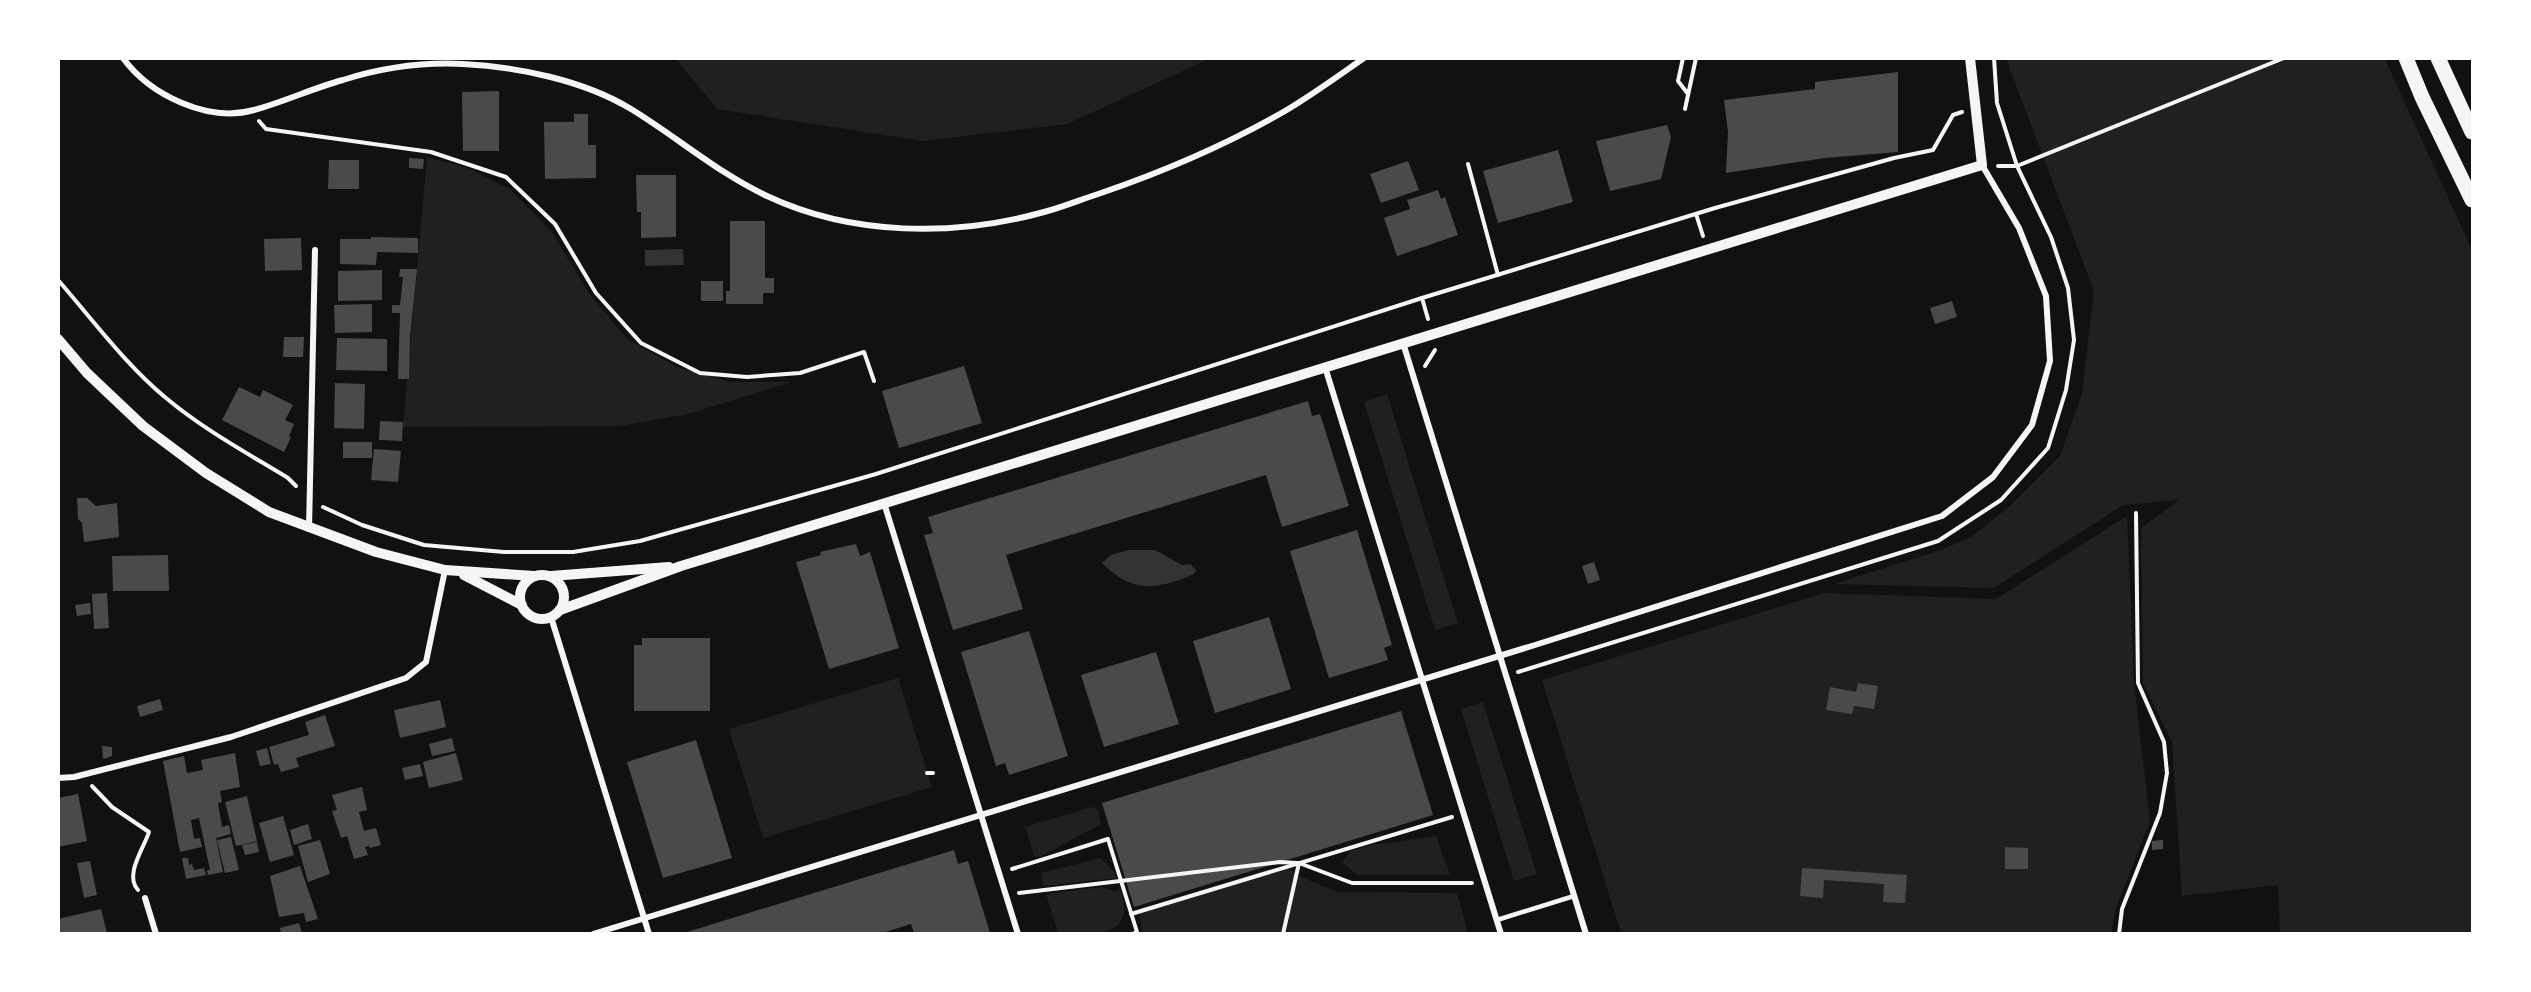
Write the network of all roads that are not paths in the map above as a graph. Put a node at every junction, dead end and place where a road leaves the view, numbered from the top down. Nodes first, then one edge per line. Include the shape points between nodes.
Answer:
1 (123, 58) edge
2 (1364, 58) edge
3 (1970, 58) edge
4 (2406, 58) edge
5 (2438, 58) edge
6 (2472, 132) edge
7 (1982, 165) junction
8 (2472, 200) edge
9 (315, 250) dead end
10 (58, 339) edge
11 (1403, 344) junction
12 (1325, 367) junction
13 (884, 503) junction
14 (309, 529) junction
15 (681, 566) junction
16 (445, 570) junction
17 (459, 572) junction
18 (534, 576) junction
19 (551, 576) junction
20 (522, 605) junction
21 (555, 614) junction
22 (1499, 655) junction
23 (1422, 678) junction
24 (58, 778) edge
25 (981, 814) junction
26 (1574, 896) junction
27 (145, 898) road end
28 (644, 918) junction
29 (1497, 920) junction
30 (156, 933) edge
31 (593, 933) edge
32 (649, 933) edge
33 (1018, 933) edge
34 (1501, 933) edge
35 (1586, 933) edge

1 - 2 street via 144,81 164,94 212,111 251,111 379,71 462,64 514,70 560,81 628,108 717,168 768,196 809,212 891,228 993,223 1043,212 1161,172 1288,109
3 - 7 street
4 - 8 main road
5 - 6 main road
7 - 11 street
7 - 22 street via 2019,228 2046,296 2050,361 2032,425 1993,477 1942,516 1922,524
9 - 14 street
10 - 14 street via 143,426 206,473 269,512
11 - 12 street
11 - 22 street
12 - 13 street
12 - 23 street
13 - 15 street
13 - 25 street
14 - 16 street
15 - 19 street
15 - 21 street
16 - 17 street
16 - 24 street via 426,662 406,678 231,737 80,776
17 - 18 street
17 - 20 street
18 - 19 street
18 - 20 street via 521,591
19 - 21 street via 564,592 563,605
20 - 21 street via 537,618
21 - 28 street
22 - 23 street
22 - 26 street
23 - 25 street
23 - 29 street
25 - 28 street
25 - 33 street
26 - 29 lane
26 - 35 street
27 - 30 street
28 - 31 street
28 - 32 street
29 - 34 street

